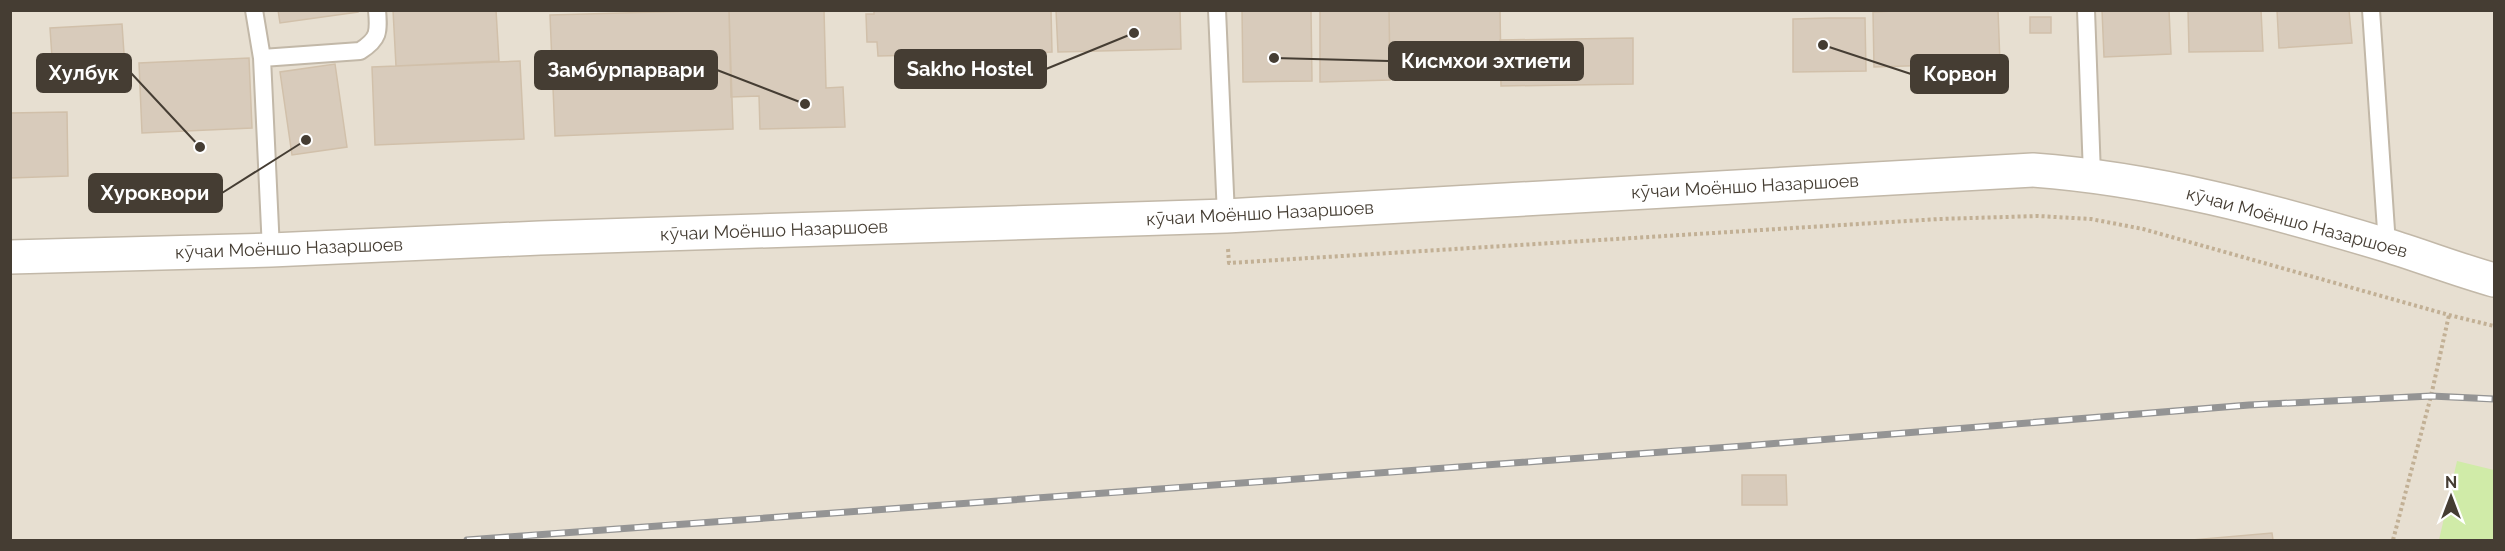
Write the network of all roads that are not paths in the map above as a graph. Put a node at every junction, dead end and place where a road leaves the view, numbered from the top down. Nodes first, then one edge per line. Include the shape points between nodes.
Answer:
1 (254, 10) edge
2 (377, 10) edge
3 (1216, 10) edge
4 (2086, 10) edge
5 (2371, 10) edge
6 (262, 58) junction
7 (2091, 175) junction
8 (1226, 216) junction
9 (2387, 245) junction
10 (271, 250) junction
11 (10, 257) edge
12 (2494, 280) edge

1 - 6 lane
2 - 6 lane via 379,30 372,43 360,51
3 - 8 lane
4 - 7 lane
5 - 9 lane
6 - 10 lane
7 - 8 street, кӯчаи Моёншо Назаршоев via 2032,170 1978,172
7 - 9 street, кӯчаи Моёншо Назаршоев via 2180,190
8 - 10 street, кӯчаи Моёншо Назаршоев
9 - 12 street, кӯчаи Моёншо Назаршоев
10 - 11 street, кӯчаи Моёншо Назаршоев

